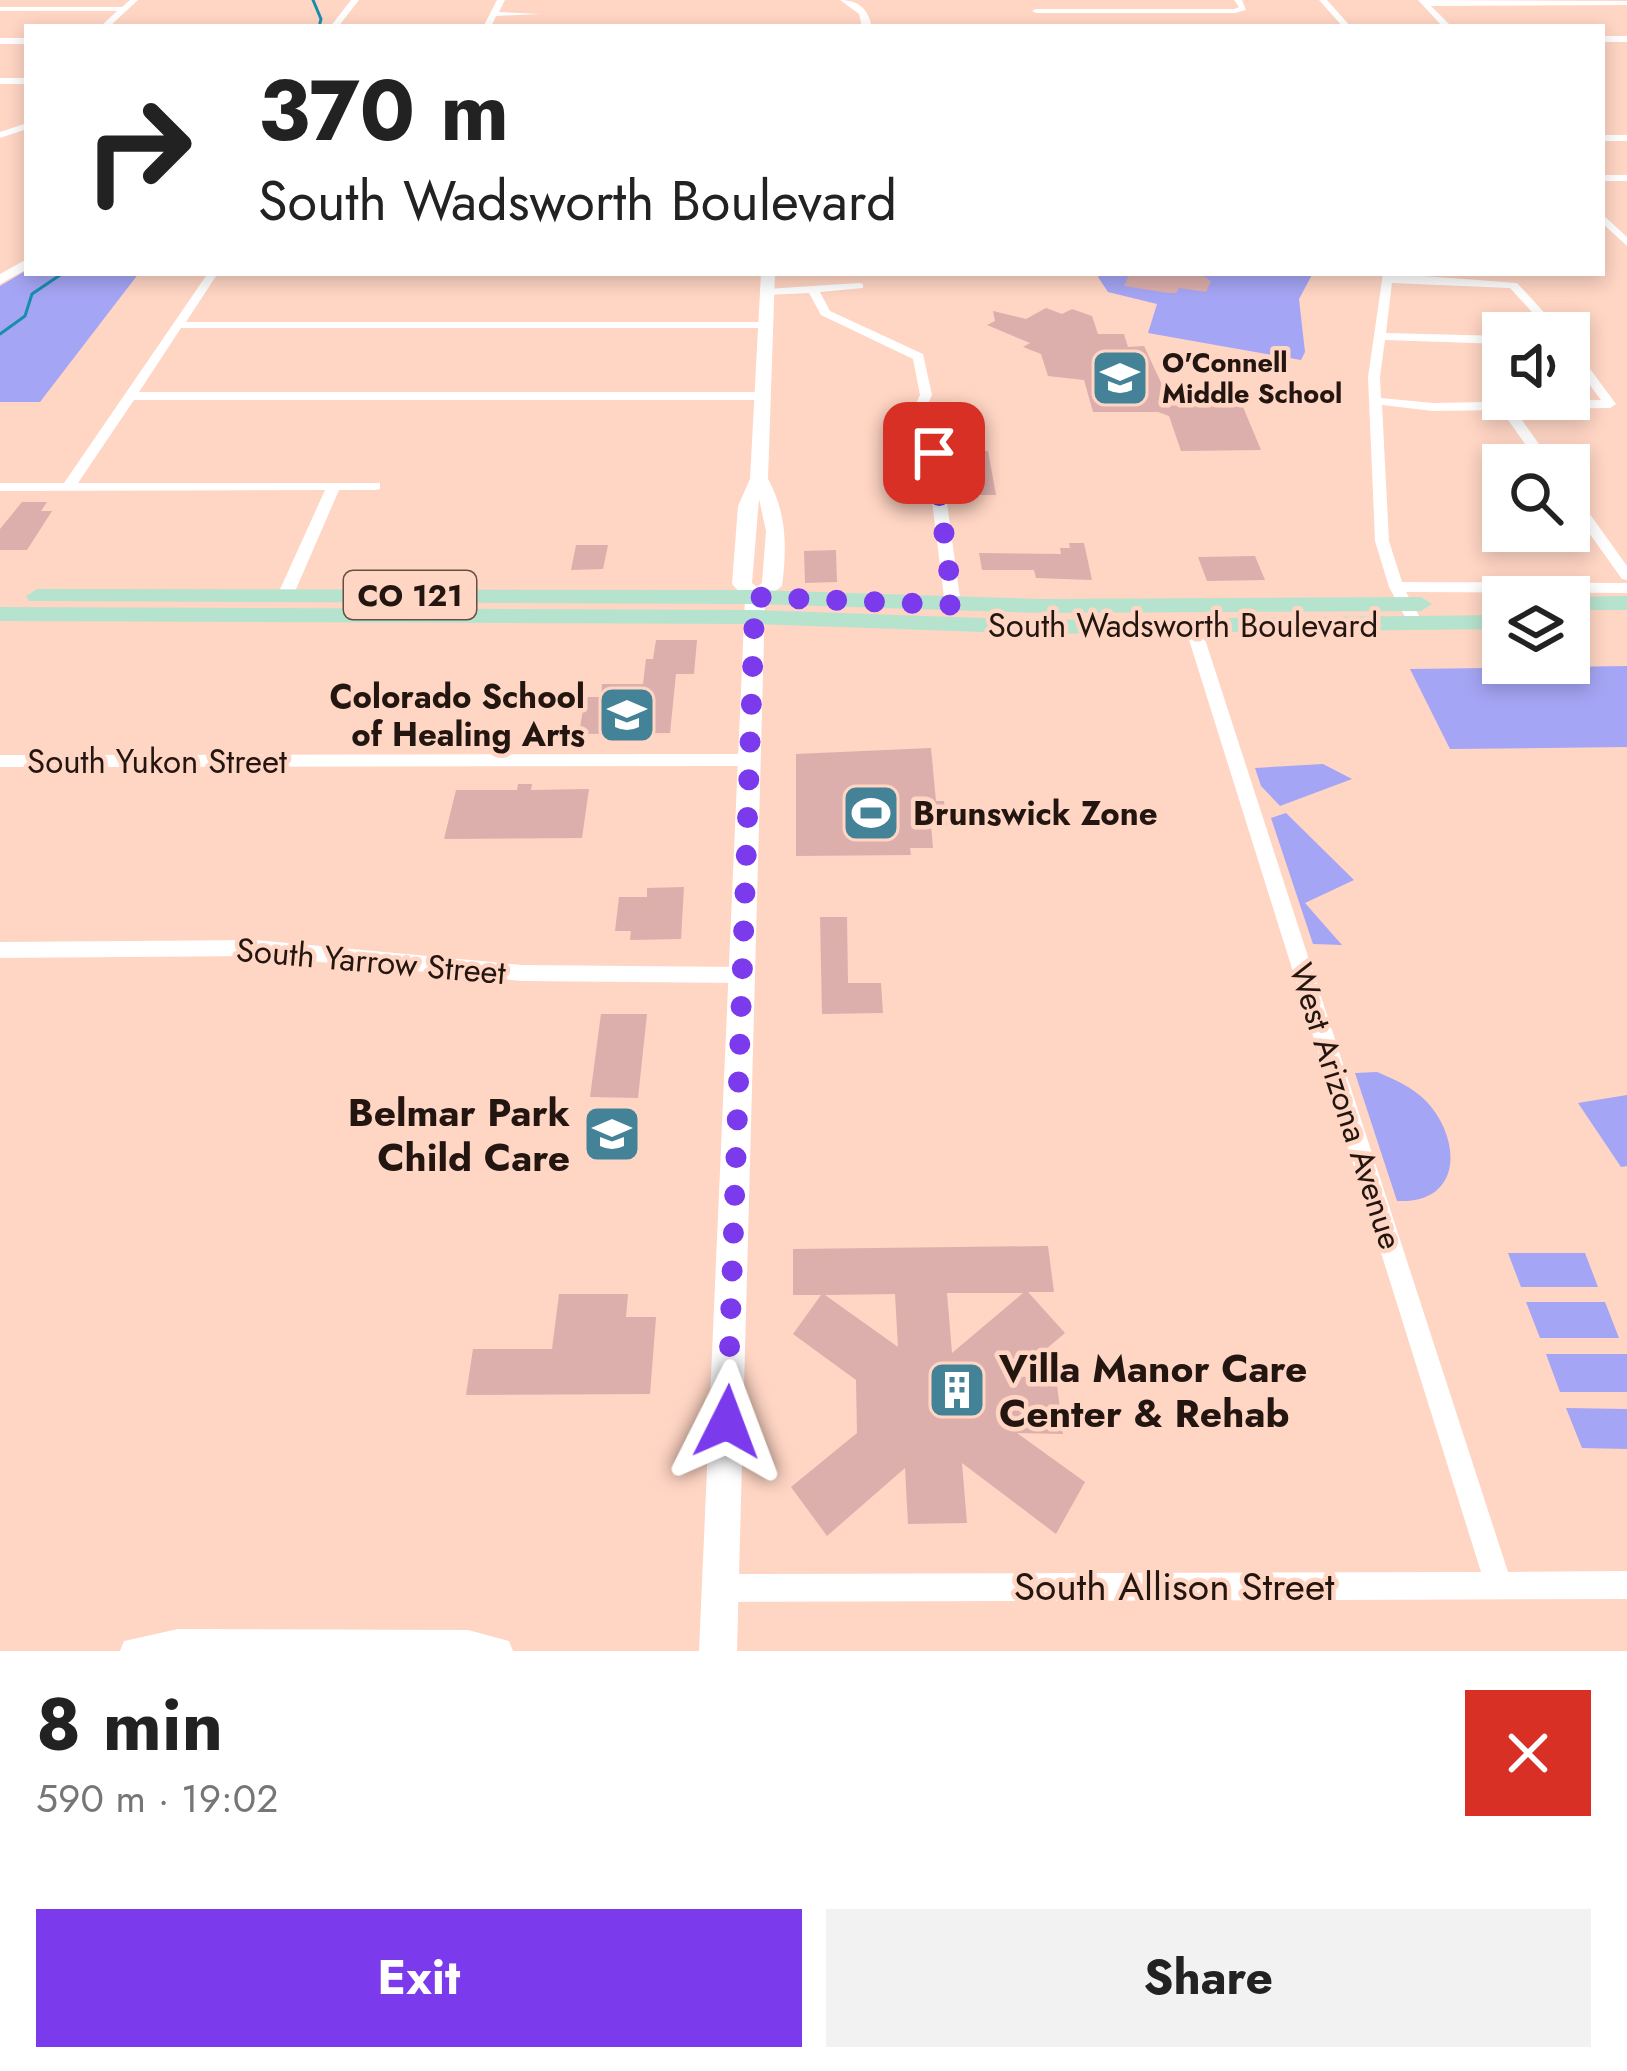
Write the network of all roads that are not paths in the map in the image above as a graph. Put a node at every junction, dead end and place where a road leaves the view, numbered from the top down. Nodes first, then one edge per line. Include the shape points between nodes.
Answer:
1 (134, 0) edge
2 (355, 0) edge
3 (501, 0) edge
4 (845, 0) edge
5 (1238, 0) edge
6 (1323, 0) edge
7 (1422, 2) edge
8 (1627, 3) edge
9 (1034, 5) edge
10 (0, 9) edge
11 (124, 9) junction
12 (493, 14) junction
13 (536, 14) dead end
14 (107, 24) edge
15 (336, 24) edge
16 (488, 24) edge
17 (866, 24) edge
18 (1343, 24) edge
19 (1445, 24) edge
20 (1605, 220) edge
21 (1627, 224) edge
22 (1627, 243) edge
23 (211, 276) edge
24 (768, 276) edge
25 (1388, 276) edge
26 (859, 286) dead end
27 (813, 290) junction
28 (767, 292) junction
29 (1538, 312) edge
30 (178, 325) junction
31 (765, 325) junction
32 (1380, 336) junction
33 (1482, 340) edge
34 (1590, 377) edge
35 (130, 396) junction
36 (761, 396) junction
37 (1375, 401) junction
38 (1590, 405) edge
39 (1482, 406) edge
40 (918, 412) dead end
41 (932, 438) dead end
42 (760, 479) junction
43 (69, 486) junction
44 (334, 486) junction
45 (374, 486) dead end
46 (0, 487) edge
47 (1590, 524) edge
48 (1627, 576) edge
49 (1627, 588) edge
50 (498, 595) junction
51 (0, 596) edge
52 (285, 596) junction
53 (1590, 603) edge
54 (1627, 603) edge
55 (1482, 604) edge
56 (953, 605) junction
57 (1282, 605) junction
58 (1406, 605) junction
59 (755, 607) junction
60 (0, 614) edge
61 (356, 616) junction
62 (1482, 618) edge
63 (1590, 621) edge
64 (1627, 621) edge
65 (1192, 627) junction
66 (747, 760) junction
67 (0, 761) edge
68 (0, 950) edge
69 (743, 975) junction
70 (1499, 1585) junction
71 (1627, 1585) edge
72 (721, 1588) junction
73 (134, 1651) edge
74 (499, 1651) edge
75 (718, 1651) edge

1 - 11 street
2 - 15 street
3 - 12 street
4 - 17 main road via 861,9
5 - 9 street via 1243,8 1235,11
6 - 18 street
7 - 8 street
7 - 19 street
10 - 11 street
11 - 14 street
12 - 13 street
12 - 16 street
20 - 21 street
20 - 22 street
23 - 30 street
24 - 28 main road
25 - 29 street via 1513,285
25 - 32 street
26 - 27 street
27 - 28 street
27 - 40 street via 825,313 919,358 926,394
28 - 31 main road
30 - 31 street
30 - 35 street
31 - 36 main road
32 - 33 street
32 - 37 street
34 - 38 street via 1610,404
35 - 36 street
35 - 43 street
36 - 42 main road
37 - 39 street
37 - 58 street via 1382,541
41 - 56 street
42 - 59 main road via 747,506 742,584
42 - 59 main road via 774,517 775,570
43 - 44 street
43 - 46 street
44 - 45 street
44 - 52 street
47 - 48 street
49 - 58 street, South Wadsworth Boulevard
50 - 52 main road, South Wadsworth Boulevard / CO 121
50 - 59 main road, South Wadsworth Boulevard / CO 121
50 - 61 main road via 484,604
51 - 52 main road, South Wadsworth Boulevard / CO 121
53 - 54 main road
55 - 58 main road, South Wadsworth Boulevard / CO 121
56 - 57 main road, South Wadsworth Boulevard / CO 121
56 - 59 main road, South Wadsworth Boulevard / CO 121
57 - 58 main road, South Wadsworth Boulevard / CO 121
57 - 65 main road via 1197,616
58 - 62 main road, South Wadsworth Boulevard / CO 121
58 - 65 main road, South Wadsworth Boulevard / CO 121
59 - 61 main road, South Wadsworth Boulevard / CO 121
59 - 65 main road, South Wadsworth Boulevard / CO 121 via 953,626
59 - 66 main road
60 - 61 main road, South Wadsworth Boulevard / CO 121
63 - 64 main road
65 - 70 street, West Arizona Avenue
66 - 67 street, South Yukon Street
66 - 69 main road
68 - 69 street, South Yarrow Street via 256,948 502,972
69 - 72 main road
70 - 71 street, South Allison Street
70 - 72 street, South Allison Street
72 - 75 main road
73 - 74 street via 178,1643 468,1644

